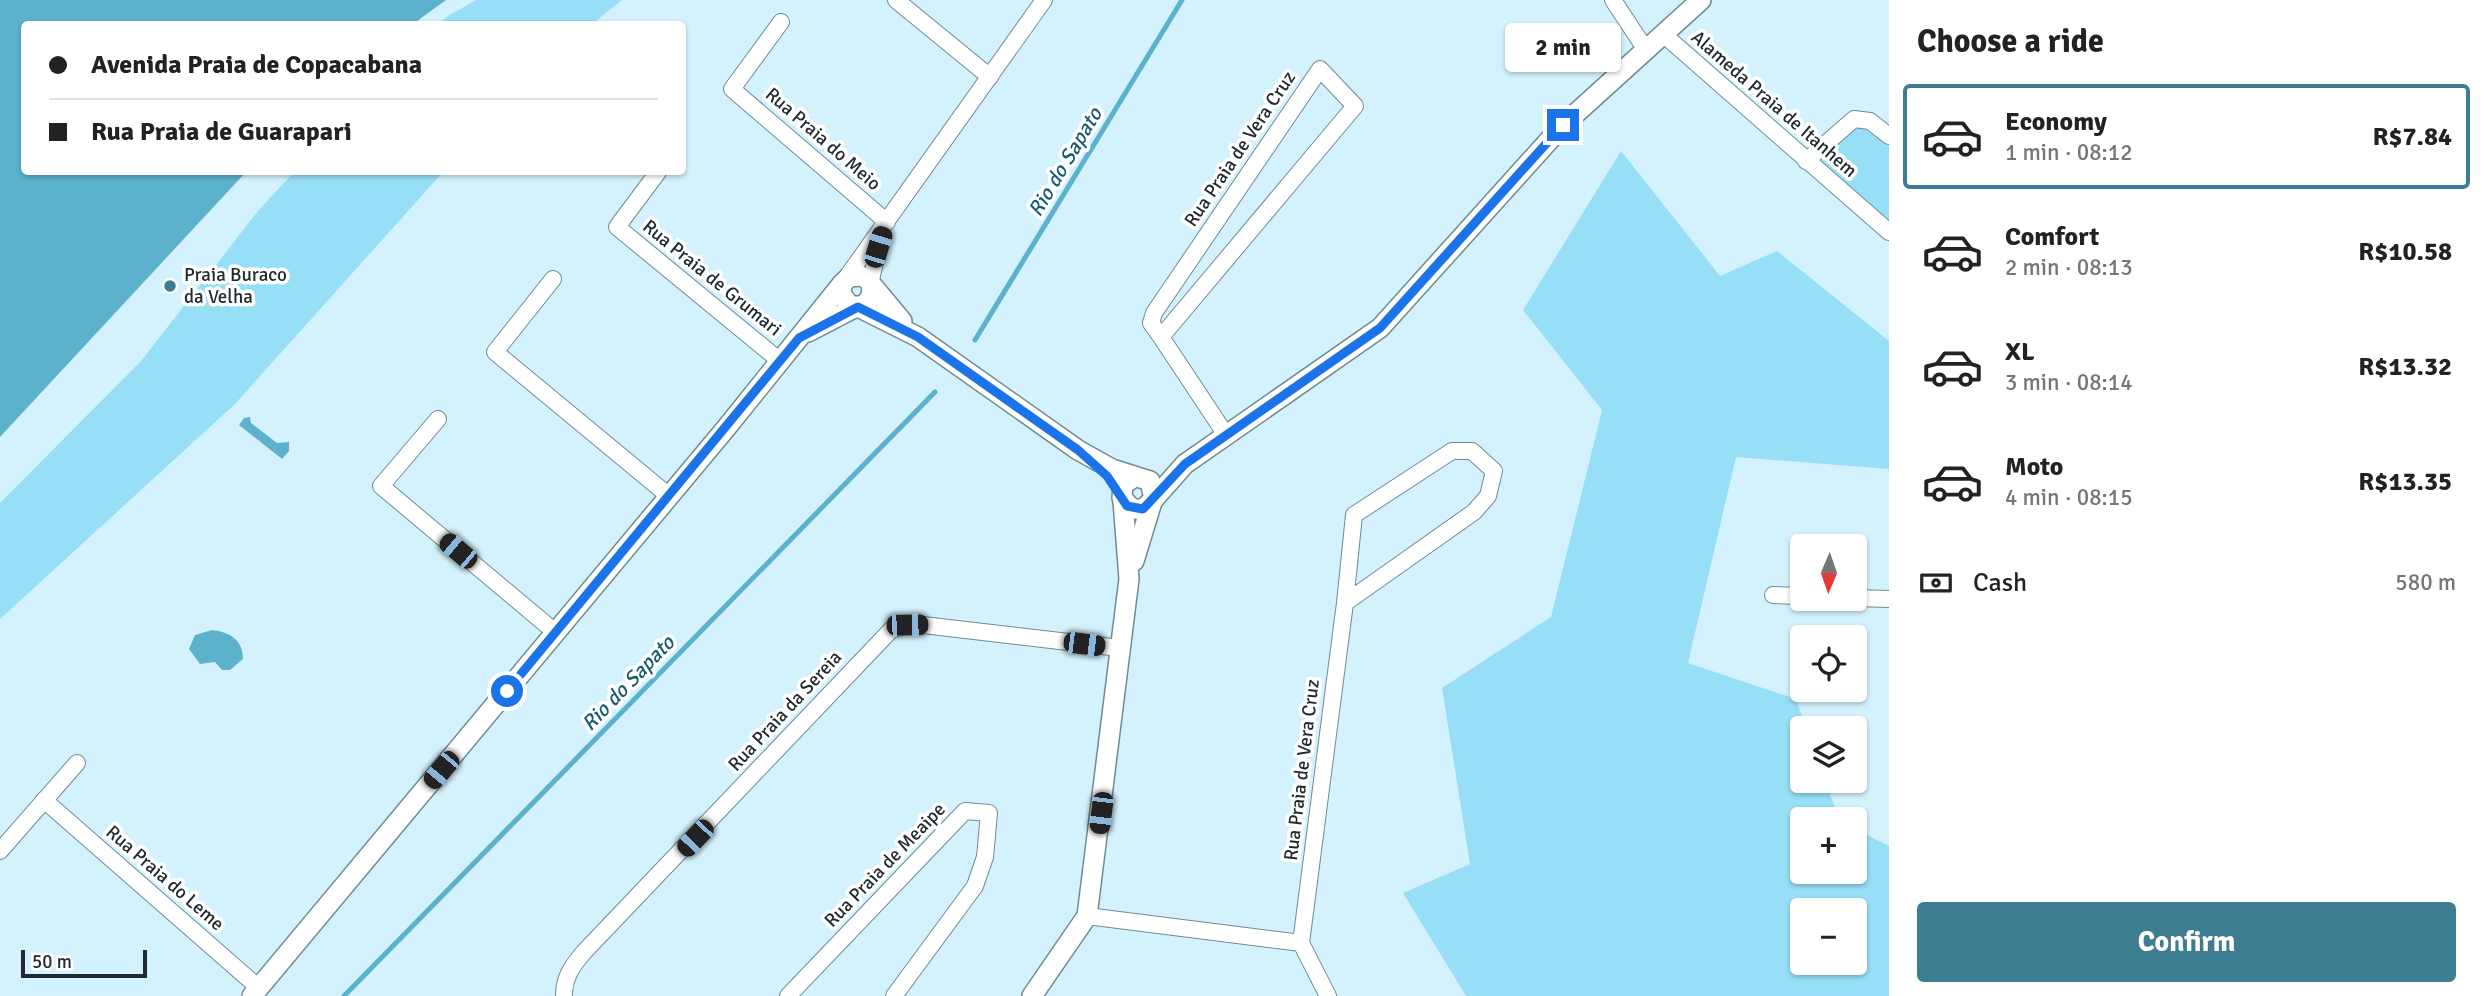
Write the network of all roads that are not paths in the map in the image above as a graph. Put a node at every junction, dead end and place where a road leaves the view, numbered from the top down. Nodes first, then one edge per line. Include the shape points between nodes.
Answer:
1 (896, 0) edge
2 (1044, 0) edge
3 (1613, 0) edge
4 (1701, 0) edge
5 (781, 22) dead end
6 (1663, 34) junction
7 (1646, 50) junction
8 (990, 77) junction
9 (1889, 136) edge
10 (1806, 161) junction
11 (656, 175) edge
12 (885, 225) junction
13 (1889, 232) edge
14 (553, 279) dead end
15 (843, 282) junction
16 (871, 285) junction
17 (857, 307) junction
18 (918, 337) junction
19 (1161, 337) junction
20 (799, 338) junction
21 (780, 361) junction
22 (438, 419) dead end
23 (1226, 435) junction
24 (1078, 450) junction
25 (1185, 464) junction
26 (1136, 477) junction
27 (669, 496) junction
28 (1122, 500) junction
29 (1153, 500) junction
30 (1129, 579) junction
31 (1773, 595) dead end
32 (1790, 596) edge
33 (1867, 599) edge
34 (1889, 600) edge
35 (1345, 603) junction
36 (555, 632) junction
37 (1120, 648) junction
38 (77, 763) dead end
39 (44, 800) junction
40 (0, 851) edge
41 (1087, 916) junction
42 (1301, 943) junction
43 (255, 992) edge
44 (564, 996) edge
45 (788, 996) edge
46 (894, 996) edge
47 (1032, 996) edge
48 (1328, 996) edge

1 - 8 street
2 - 8 street
3 - 7 street
4 - 6 street
5 - 12 street, Rua Praia do Meio via 732,89
6 - 7 street
6 - 10 street, Alameda Praia de Itanhem
7 - 23 street via 1563,125 1380,328
8 - 12 street
9 - 10 street via 1870,121 1854,119
10 - 13 street, Alameda Praia de Itanhem
11 - 21 street, Rua Praia de Grumari via 617,227
12 - 15 street
12 - 16 street
14 - 27 street via 495,352
15 - 16 street via 861,276
15 - 17 street via 842,299
15 - 20 street
16 - 17 street via 868,302
16 - 18 street
17 - 18 street
17 - 20 street
18 - 24 street
19 - 19 street, Rua Praia de Vera Cruz via 1354,106 1320,69 1154,313 1152,323
19 - 23 street, Rua Praia de Vera Cruz
20 - 21 street
21 - 27 street
22 - 36 street via 381,486
23 - 25 street
24 - 26 street
24 - 28 street via 1107,476
25 - 26 street
25 - 29 street
26 - 28 street via 1123,485
26 - 29 street via 1150,481
27 - 36 street
28 - 29 street via 1138,510
28 - 30 street
29 - 30 street
30 - 37 street
31 - 32 street
33 - 34 street
35 - 35 street, Rua Praia de Vera Cruz via 1474,512 1488,496 1493,471 1472,451 1452,451 1354,515
35 - 42 street, Rua Praia de Vera Cruz
36 - 43 street
37 - 41 street
37 - 44 street, Rua Praia da Sereia via 923,625 891,631 584,952 571,967
38 - 39 street
39 - 40 street
39 - 43 street, Rua Praia do Leme
41 - 42 street
41 - 47 street
42 - 48 street
45 - 46 street, Rua Praia de Meaipe via 965,811 989,813 985,857 975,887

